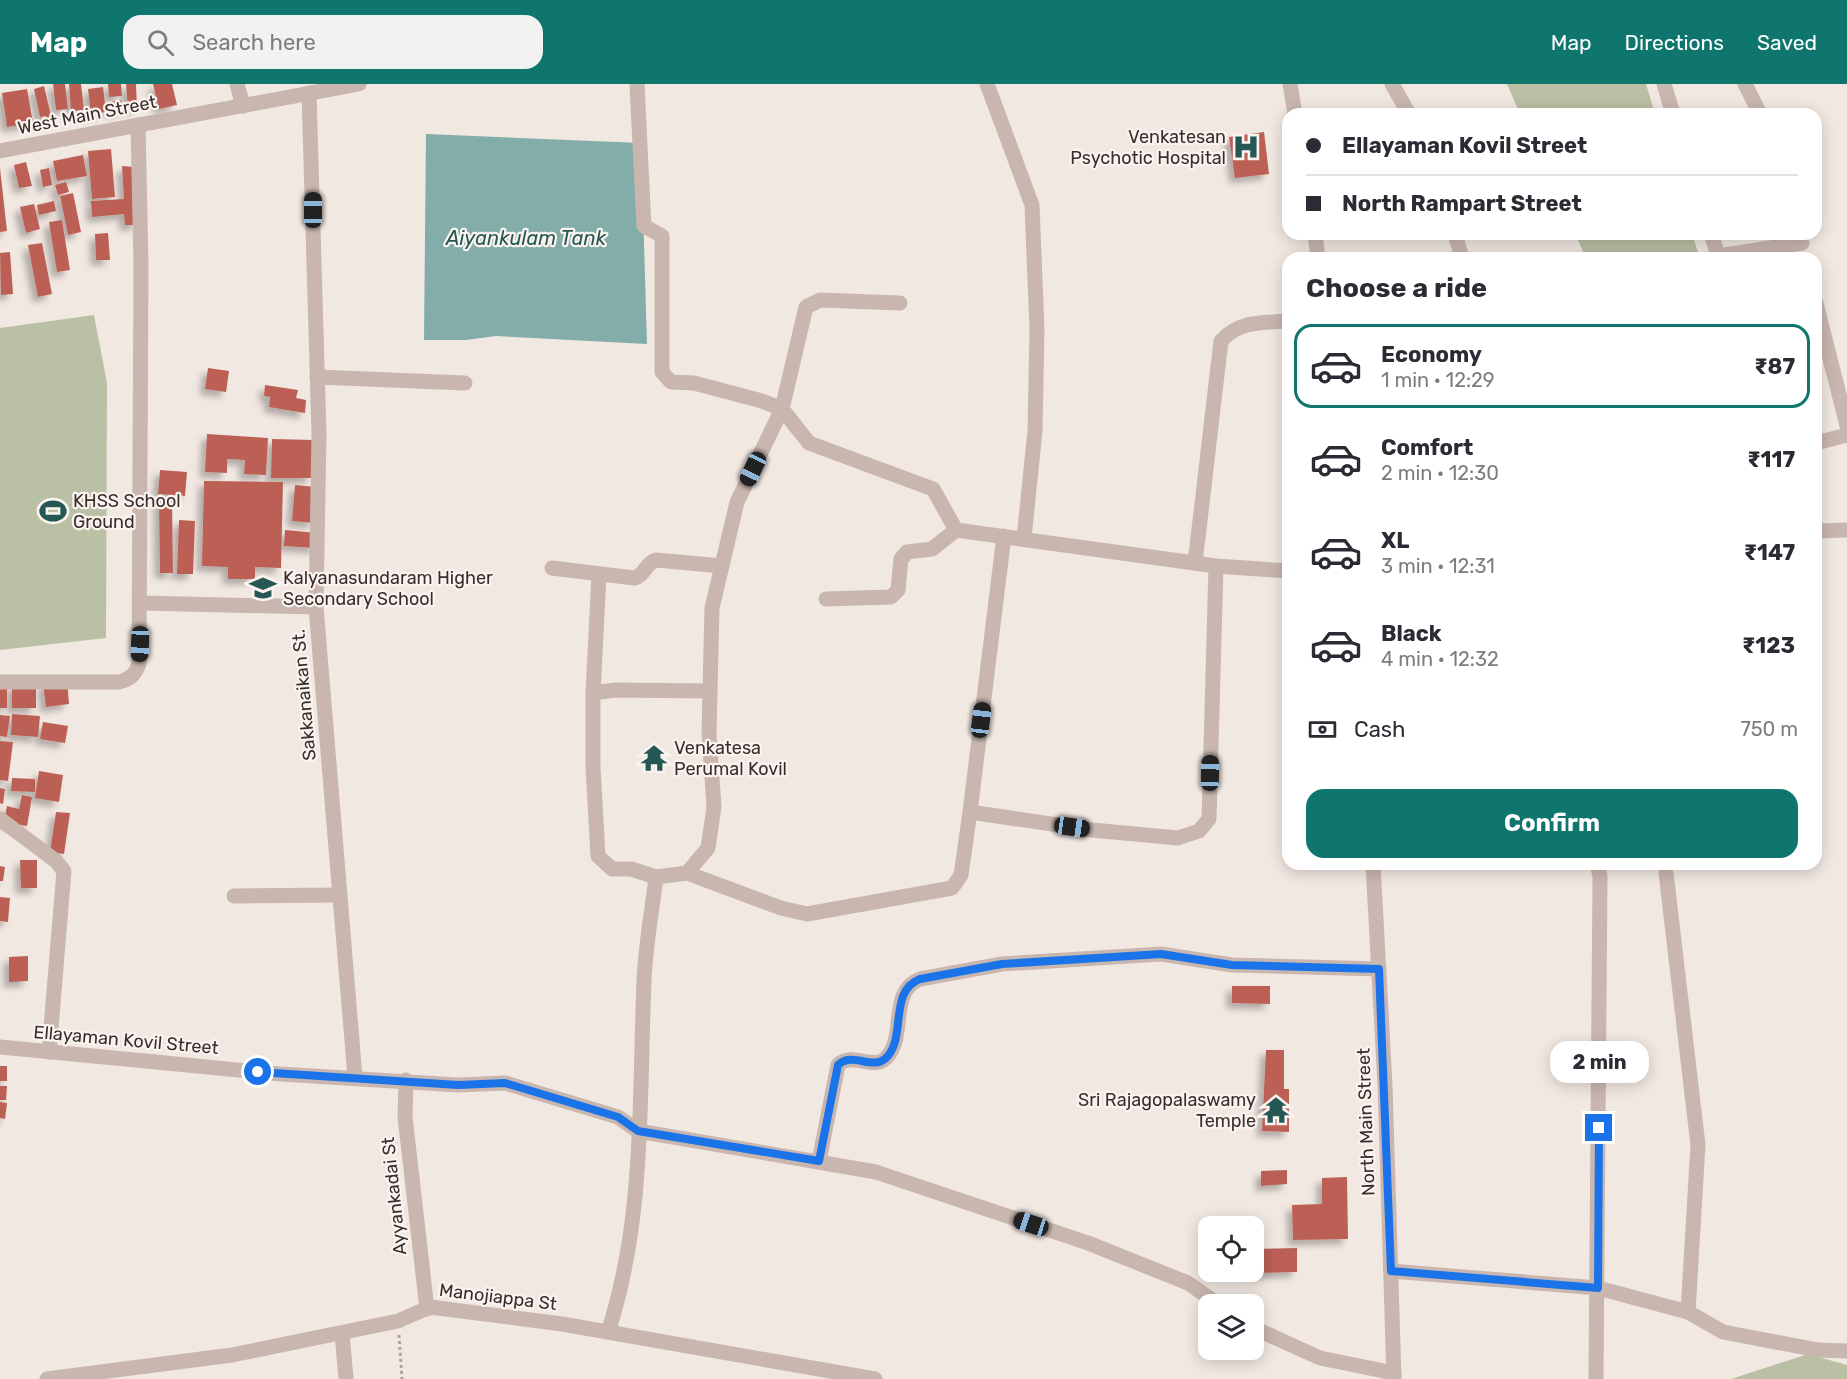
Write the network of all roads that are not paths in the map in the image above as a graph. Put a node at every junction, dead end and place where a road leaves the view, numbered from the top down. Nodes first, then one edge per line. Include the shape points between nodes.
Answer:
1 (237, 84) edge
2 (359, 84) edge
3 (637, 84) edge
4 (987, 84) edge
5 (1290, 84) edge
6 (1392, 84) edge
7 (1664, 84) edge
8 (1745, 84) edge
9 (309, 93) junction
10 (243, 106) junction
11 (1294, 108) edge
12 (1406, 108) edge
13 (1671, 108) edge
14 (1757, 108) edge
15 (138, 125) junction
16 (0, 151) edge
17 (1791, 240) edge
18 (1740, 252) edge
19 (900, 303) dead end
20 (1282, 322) edge
21 (1822, 327) edge
22 (317, 377) junction
23 (465, 383) dead end
24 (782, 409) junction
25 (1847, 426) edge
26 (1847, 435) edge
27 (1822, 441) edge
28 (956, 530) junction
29 (1847, 530) edge
30 (1822, 531) edge
31 (1004, 536) junction
32 (1024, 538) junction
33 (1195, 562) junction
34 (722, 566) junction
35 (1216, 566) junction
36 (552, 568) dead end
37 (1282, 571) edge
38 (599, 574) junction
39 (826, 599) dead end
40 (141, 603) junction
41 (316, 607) junction
42 (0, 682) edge
43 (710, 691) junction
44 (593, 693) junction
45 (970, 812) junction
46 (0, 819) edge
47 (1373, 870) edge
48 (1598, 870) edge
49 (687, 873) junction
50 (1666, 873) dead end
51 (656, 877) junction
52 (338, 895) junction
53 (234, 896) dead end
54 (1379, 969) junction
55 (0, 1047) edge
56 (49, 1052) junction
57 (355, 1077) junction
58 (399, 1080) junction
59 (638, 1131) junction
60 (819, 1161) junction
61 (1391, 1271) junction
62 (1598, 1288) junction
63 (1204, 1294) edge
64 (427, 1309) junction
65 (1688, 1312) junction
66 (608, 1332) junction
67 (342, 1333) junction
68 (1264, 1333) edge
69 (1847, 1351) edge
70 (1394, 1376) edge
71 (47, 1379) edge
72 (346, 1379) edge
73 (875, 1379) edge
74 (1596, 1379) edge

1 - 10 street
2 - 9 street, West Main Street
3 - 24 street via 644,226 662,236 662,372 671,382 694,383
4 - 32 street via 1032,205 1036,419
5 - 11 street
6 - 12 street
7 - 13 street
8 - 14 street
9 - 10 street, West Main Street
9 - 22 street, Sakkanaikan St.
10 - 15 street, West Main Street
15 - 16 street, West Main Street
15 - 40 street
17 - 18 street
19 - 24 street via 820,300 806,307
20 - 33 street via 1245,325 1232,330 1221,341
21 - 25 street
22 - 23 street
22 - 41 street, Sakkanaikan St.
24 - 28 street via 808,443 933,489
24 - 34 street via 737,502
26 - 27 street
28 - 31 street
28 - 39 street via 932,549 907,552 902,559 898,590 891,597
29 - 30 street
31 - 32 street
31 - 45 street
32 - 33 street
33 - 35 street
34 - 38 street via 660,560 652,561 634,578
34 - 43 street via 712,608
35 - 37 street
35 - 45 street via 1209,819 1198,831 1178,838
36 - 38 street
38 - 44 street
40 - 41 street
40 - 42 street via 139,664 129,679
41 - 52 street, Sakkanaikan St.
43 - 44 street
43 - 49 street via 714,807 708,848
44 - 51 street via 598,856 612,868
45 - 49 street via 962,875 952,888 807,914
46 - 56 street via 64,871
47 - 54 street, North Main Street
48 - 62 street
49 - 51 street
50 - 65 street via 1698,1145
51 - 59 street via 644,978
52 - 53 street
52 - 57 street, Sakkanaikan St.
54 - 60 street via 1232,965 1161,954 1002,964 920,979 904,994 888,1056 874,1063 851,1058 838,1065
54 - 61 street, North Main Street
55 - 56 street, Ellayaman Kovil Street
56 - 57 street, Ellayaman Kovil Street via 280,1074
57 - 58 street, Ellayaman Kovil Street
58 - 59 street, Ellayaman Kovil Street via 458,1085 505,1083 618,1117
58 - 64 street, Ayyankadai St
59 - 60 street
59 - 66 street via 631,1235
60 - 63 street via 876,1172 1088,1243 1188,1283
61 - 62 street
61 - 70 street, North Main Street
62 - 65 street
62 - 74 street
64 - 66 street, Manojiappa St
64 - 67 street, Manojiappa St via 398,1321
65 - 69 street via 1723,1332 1818,1350
66 - 73 street, Manojiappa St
67 - 71 street, Manojiappa St via 232,1355
67 - 72 street
68 - 70 street via 1320,1358

